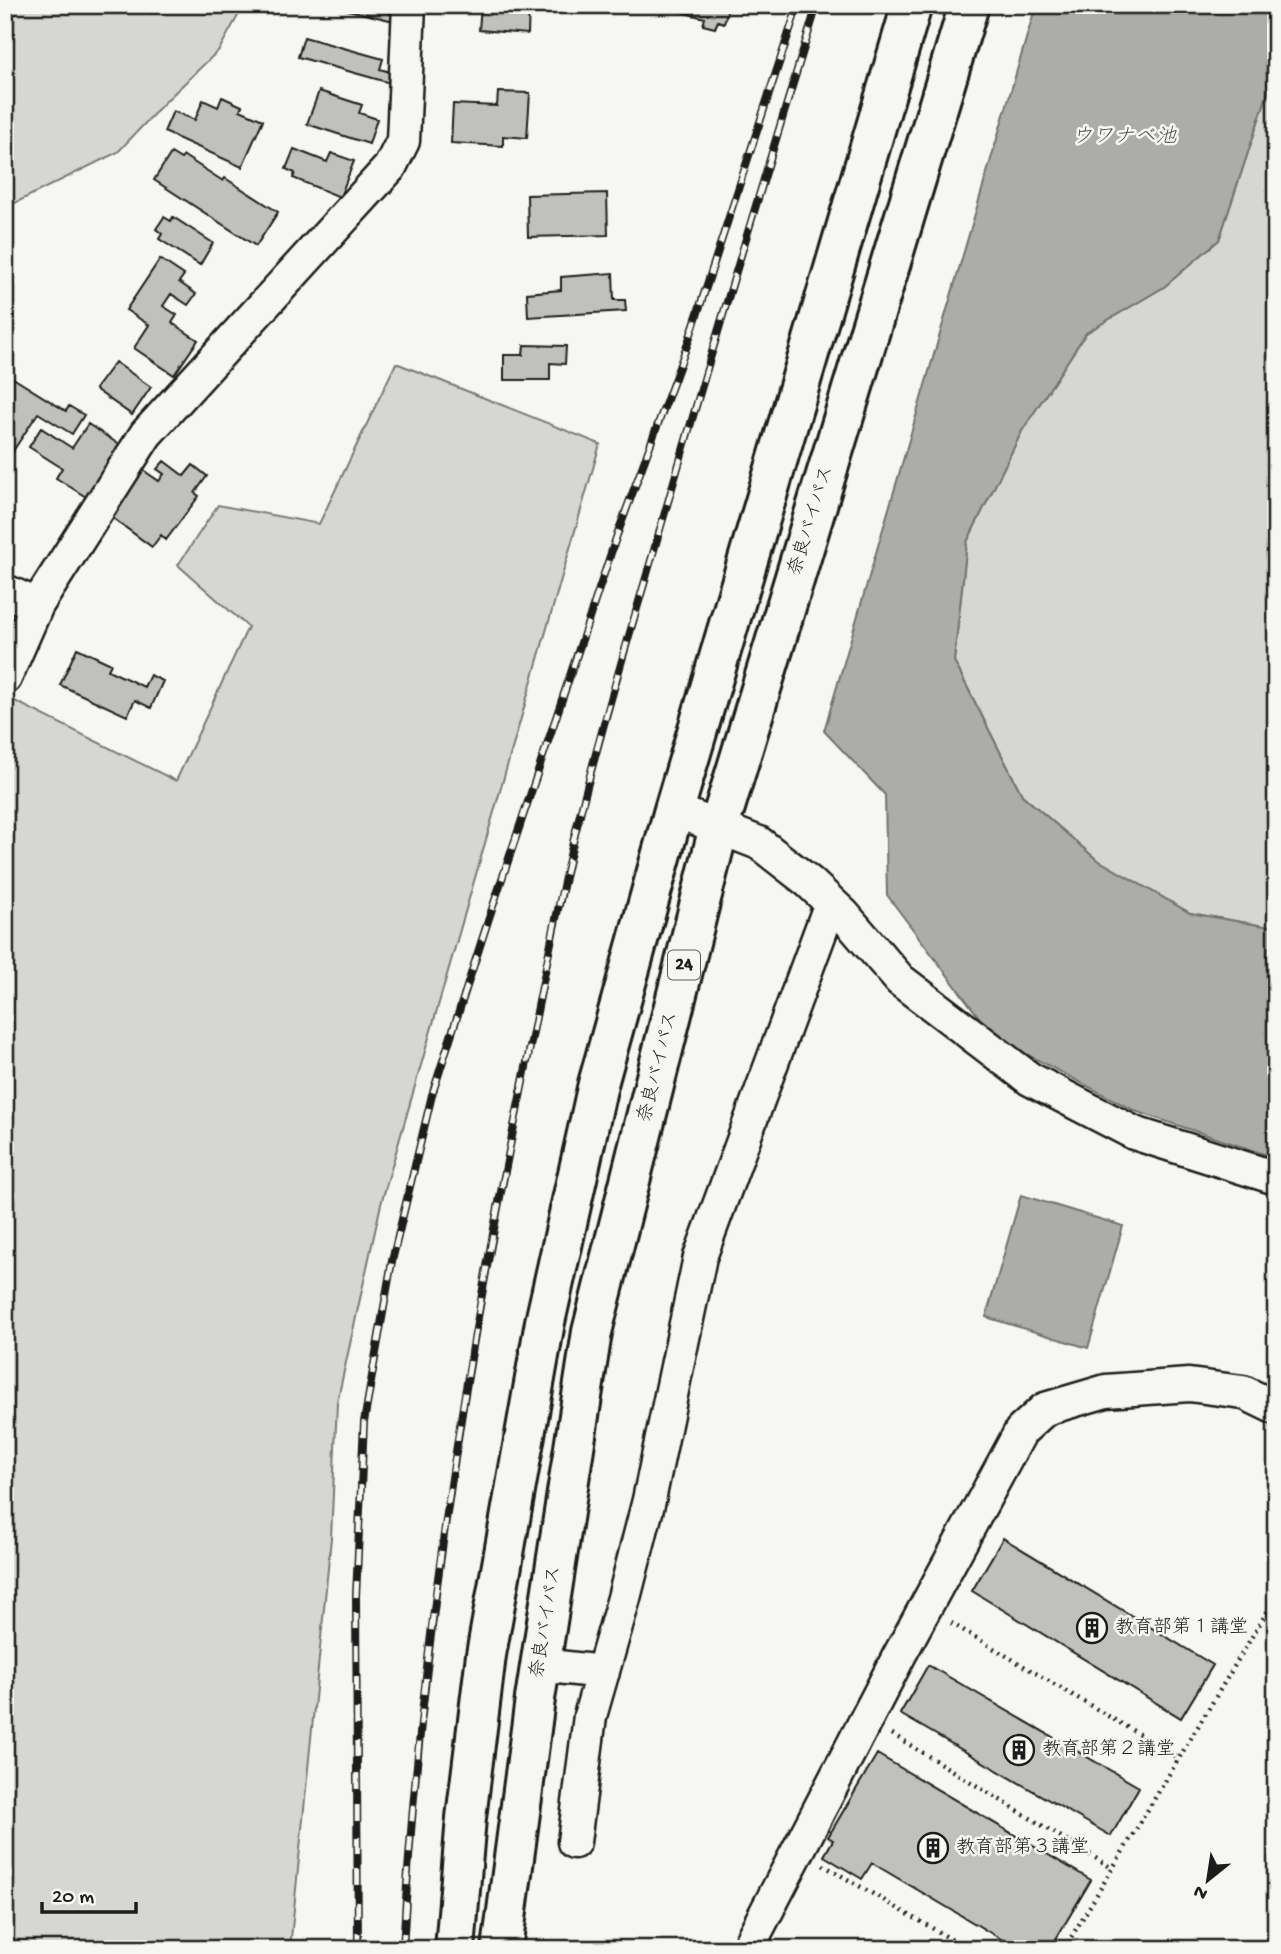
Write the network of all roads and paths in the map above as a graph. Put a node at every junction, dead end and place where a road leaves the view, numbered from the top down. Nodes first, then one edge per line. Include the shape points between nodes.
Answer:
1 (409, 5) edge
2 (912, 5) edge
3 (969, 5) edge
4 (5, 591) edge
5 (37, 605) junction
6 (5, 678) edge
7 (674, 810) junction
8 (719, 827) junction
9 (831, 903) junction
10 (1276, 1178) edge
11 (1276, 1408) edge
12 (1276, 1597) edge
13 (925, 1608) junction
14 (540, 1665) junction
15 (603, 1672) junction
16 (866, 1719) junction
17 (1179, 1758) junction
18 (574, 1842) dead end
19 (798, 1850) junction
20 (1112, 1868) junction
21 (455, 1949) edge
22 (502, 1949) edge
23 (747, 1949) edge
24 (968, 1949) edge
25 (1064, 1949) edge

1 - 5 street via 403,141 390,167 146,435
2 - 7 highway
3 - 8 highway, 奈良バイパス / 24
4 - 5 street
5 - 6 street
7 - 8 street
7 - 21 highway via 598,1084 545,1322 486,1655
8 - 9 street via 759,843
8 - 14 highway, 奈良バイパス / 24 via 592,1332
9 - 10 street via 900,981 1030,1079 1134,1133
9 - 15 street via 700,1257 649,1500
11 - 13 street via 1243,1392 1189,1385 1106,1391 1045,1409 1021,1431
12 - 17 path
13 - 16 street
13 - 17 path
14 - 15 street
14 - 22 highway, 奈良バイパス / 24
15 - 18 street via 590,1716
16 - 19 street
16 - 20 path
17 - 20 path
19 - 23 street
19 - 24 path
20 - 25 path

